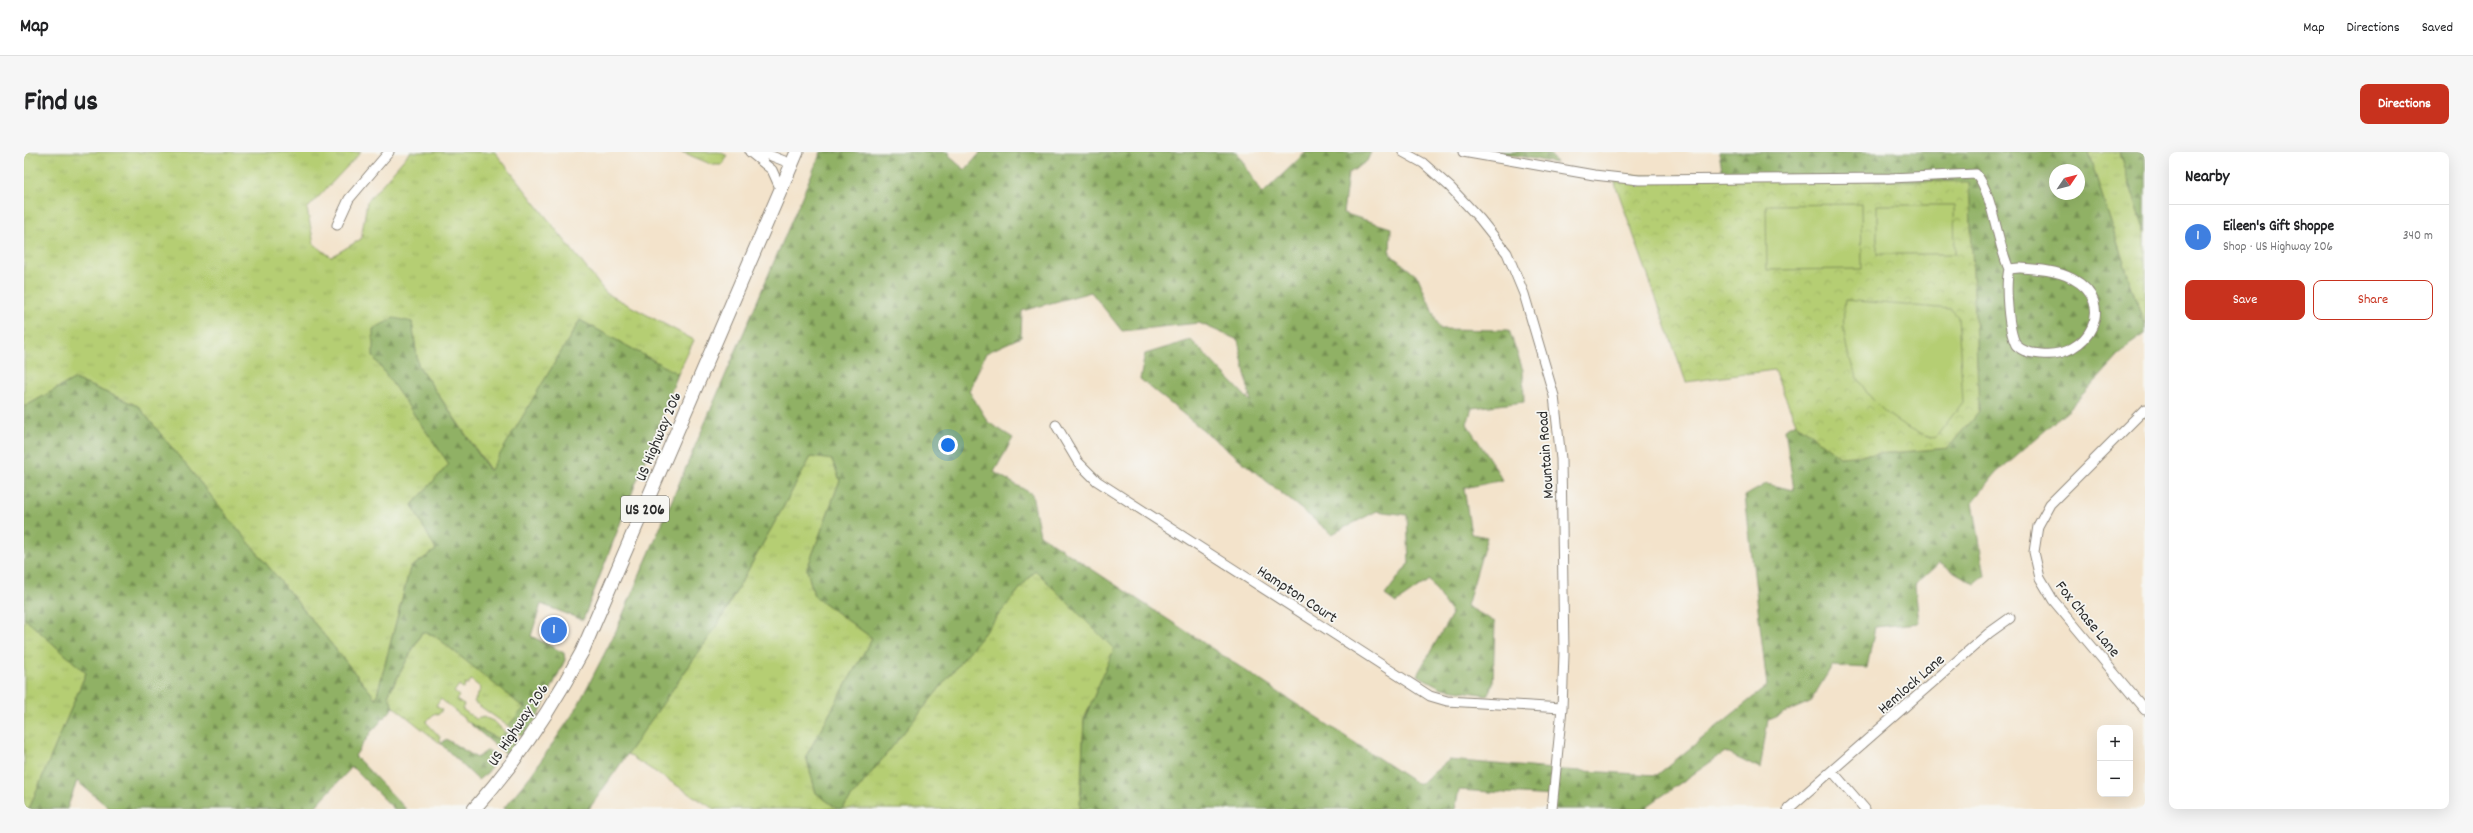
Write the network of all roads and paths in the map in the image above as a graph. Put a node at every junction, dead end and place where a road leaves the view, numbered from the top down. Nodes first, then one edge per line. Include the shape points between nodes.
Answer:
1 (389, 152) edge
2 (1403, 152) edge
3 (1463, 152) edge
4 (753, 153) edge
5 (1415, 154) edge
6 (795, 158) edge
7 (781, 190) junction
8 (337, 225) dead end
9 (2010, 269) junction
10 (2145, 409) edge
11 (1056, 425) dead end
12 (2010, 618) dead end
13 (1562, 708) junction
14 (2145, 710) edge
15 (1832, 771) junction
16 (474, 809) edge
17 (1552, 809) edge
18 (1788, 809) edge
19 (1865, 809) edge

1 - 8 street via 349,199
2 - 5 street, Mountain Road
3 - 9 street via 1594,175 1639,180 1890,178 1976,174 1984,182 1996,234
4 - 6 street
4 - 7 street via 772,170
5 - 13 street, Mountain Road via 1450,187 1503,247 1524,294 1540,342 1554,396 1561,459 1564,647
6 - 7 highway, US 206
7 - 16 highway, US Highway 206 / US 206 via 582,652 558,696 527,743
9 - 9 street via 2008,303 2014,340 2019,348 2030,353 2060,354 2070,351 2085,339 2095,314 2092,299 2084,287 2073,279 2054,272 2030,268
10 - 14 street, Fox Chase Lane via 2050,504 2038,526 2034,552 2040,578 2053,600
11 - 13 street, Hampton Court via 1078,462 1097,481 1430,696 1447,701
12 - 15 street, Hemlock Lane via 1989,633
13 - 17 street, Mountain Road
15 - 18 street, Hemlock Lane
15 - 19 street

